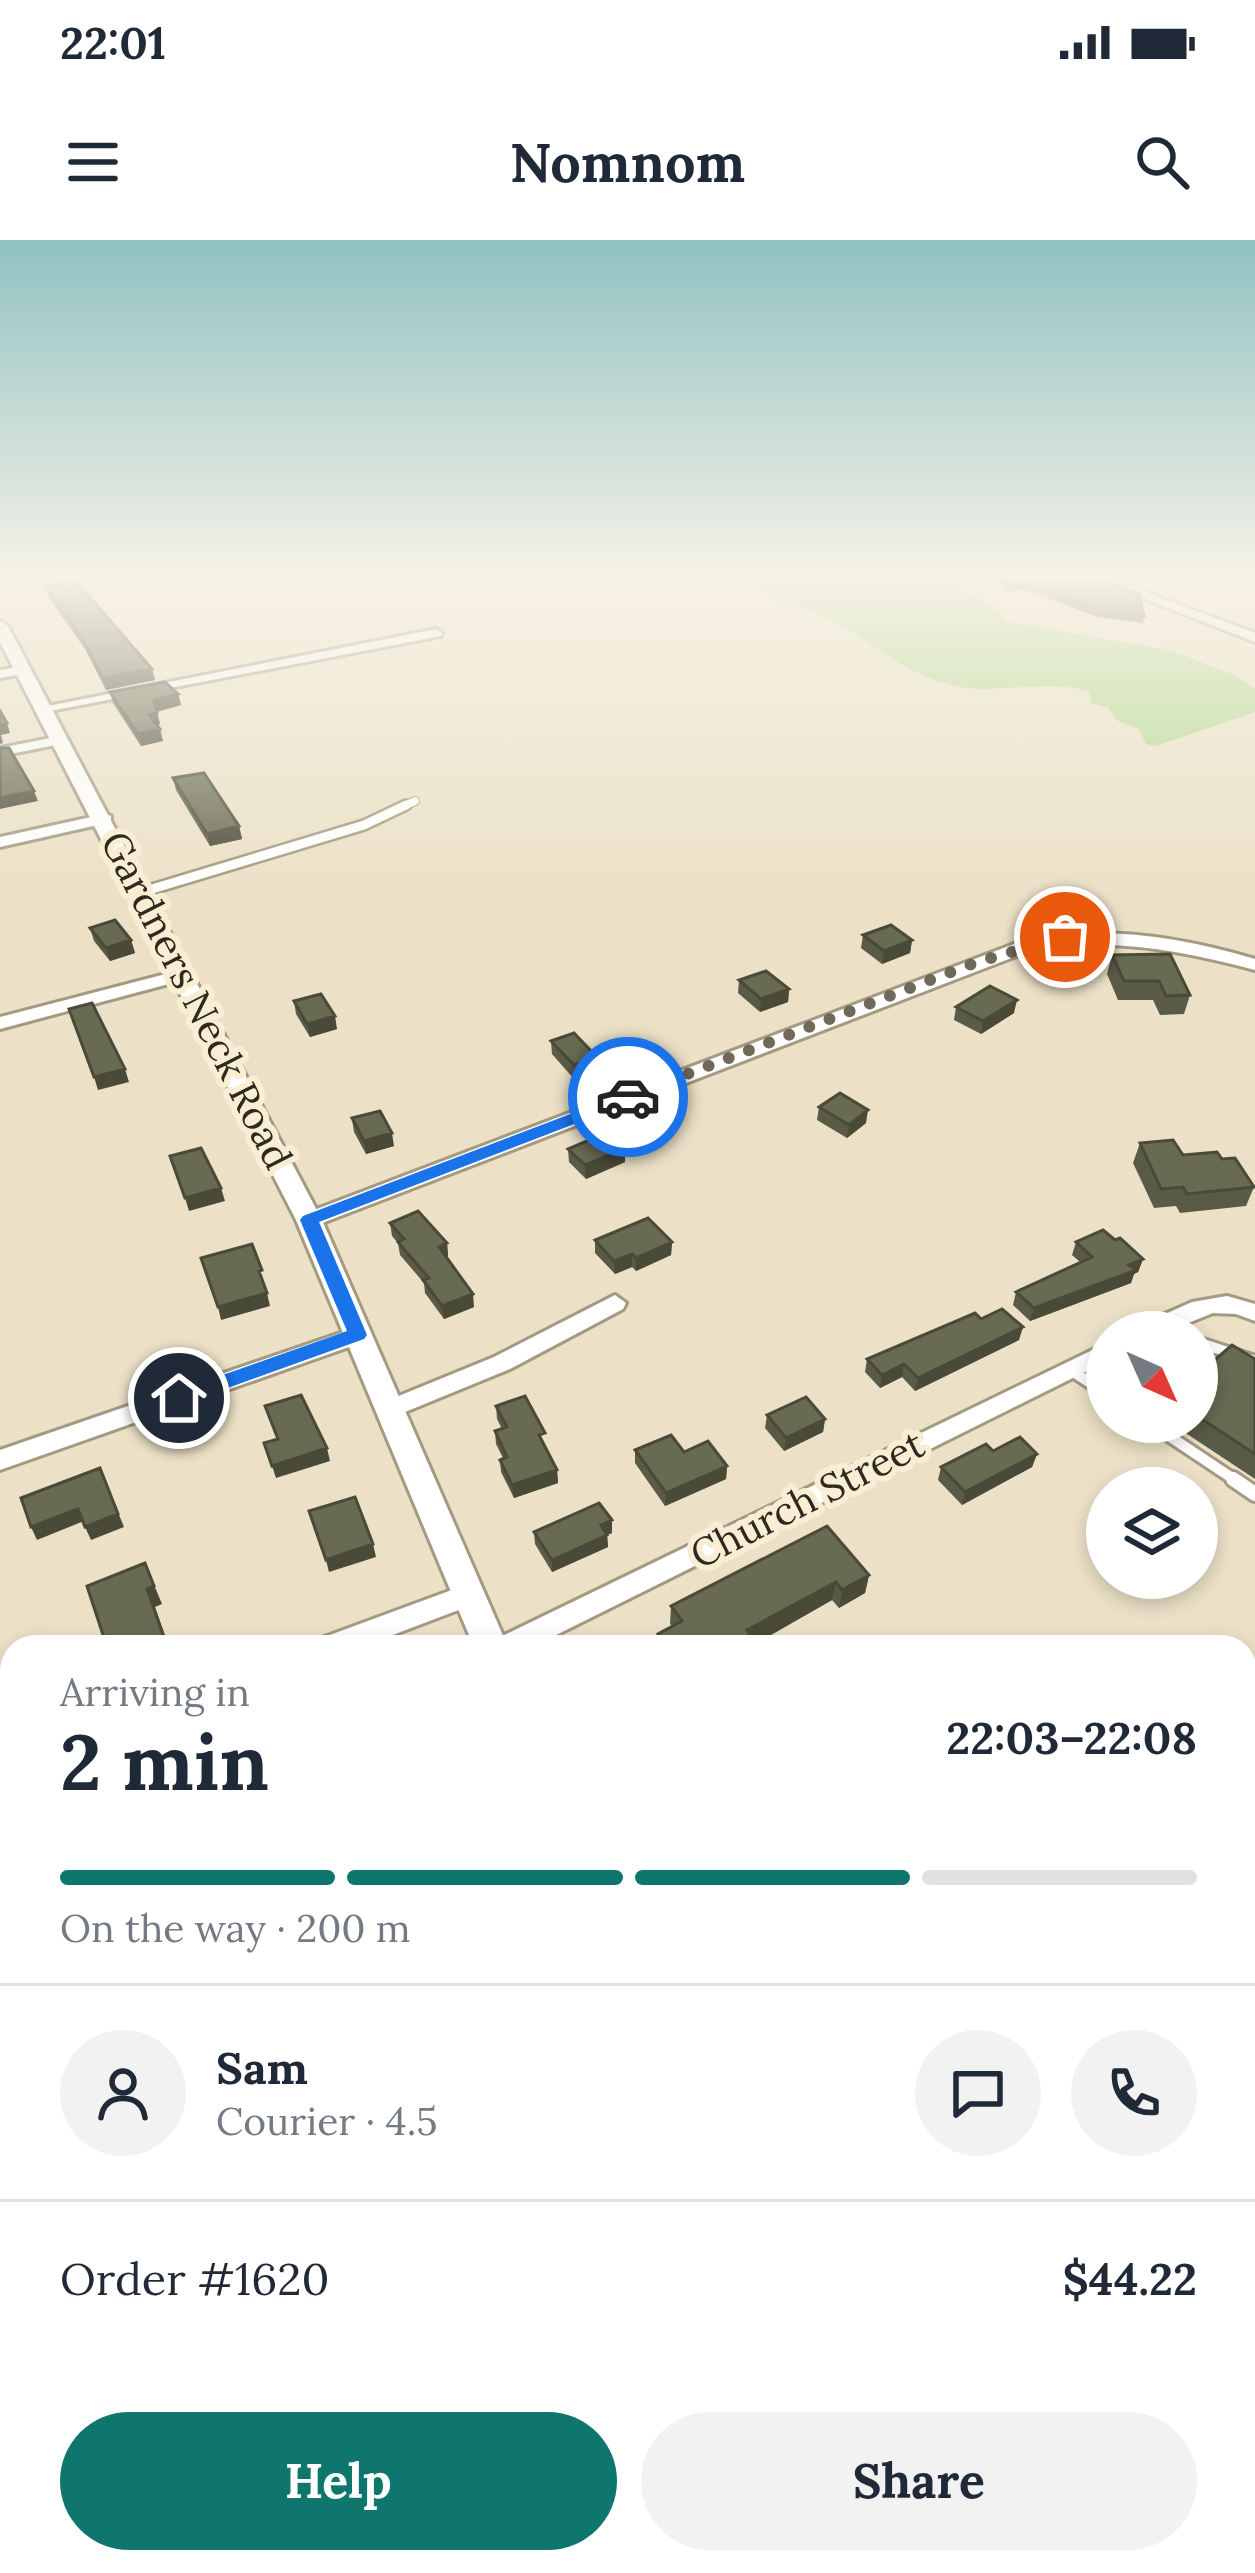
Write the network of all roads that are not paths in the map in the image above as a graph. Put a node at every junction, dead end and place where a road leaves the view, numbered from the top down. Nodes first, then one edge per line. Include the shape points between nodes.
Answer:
1 (31, 683) edge
2 (176, 683) edge
3 (45, 708) junction
4 (61, 740) junction
5 (0, 752) edge
6 (415, 801) dead end
7 (105, 819) junction
8 (0, 842) edge
9 (142, 892) junction
10 (1255, 964) edge
11 (184, 974) junction
12 (0, 1023) edge
13 (309, 1220) junction
14 (615, 1303) dead end
15 (1196, 1311) edge
16 (1255, 1313) edge
17 (358, 1335) junction
18 (1218, 1349) edge
19 (1086, 1361) edge
20 (1255, 1361) edge
21 (1070, 1369) junction
22 (1086, 1380) edge
23 (388, 1410) junction
24 (1179, 1443) edge
25 (0, 1460) edge
26 (1255, 1494) edge
27 (468, 1595) junction
28 (361, 1635) edge
29 (486, 1635) edge
30 (530, 1635) edge

1 - 3 street, Gardners Neck Road
2 - 3 street
3 - 4 street, Gardners Neck Road
4 - 5 street
4 - 7 street, Gardners Neck Road
6 - 9 lane via 364,825
7 - 8 street
7 - 9 street, Gardners Neck Road
9 - 11 street, Gardners Neck Road
10 - 13 street via 1143,937 1028,945
11 - 12 street
11 - 13 street, Gardners Neck Road
13 - 17 street, Gardners Neck Road
14 - 23 street via 502,1363
15 - 16 street via 1226,1302
17 - 23 street, Gardners Neck Road
17 - 25 street
18 - 20 lane
19 - 21 street, Church Street
21 - 22 lane
21 - 30 street, Church Street
23 - 27 street, Gardners Neck Road
24 - 26 lane
27 - 28 street
27 - 29 street, Gardners Neck Road

